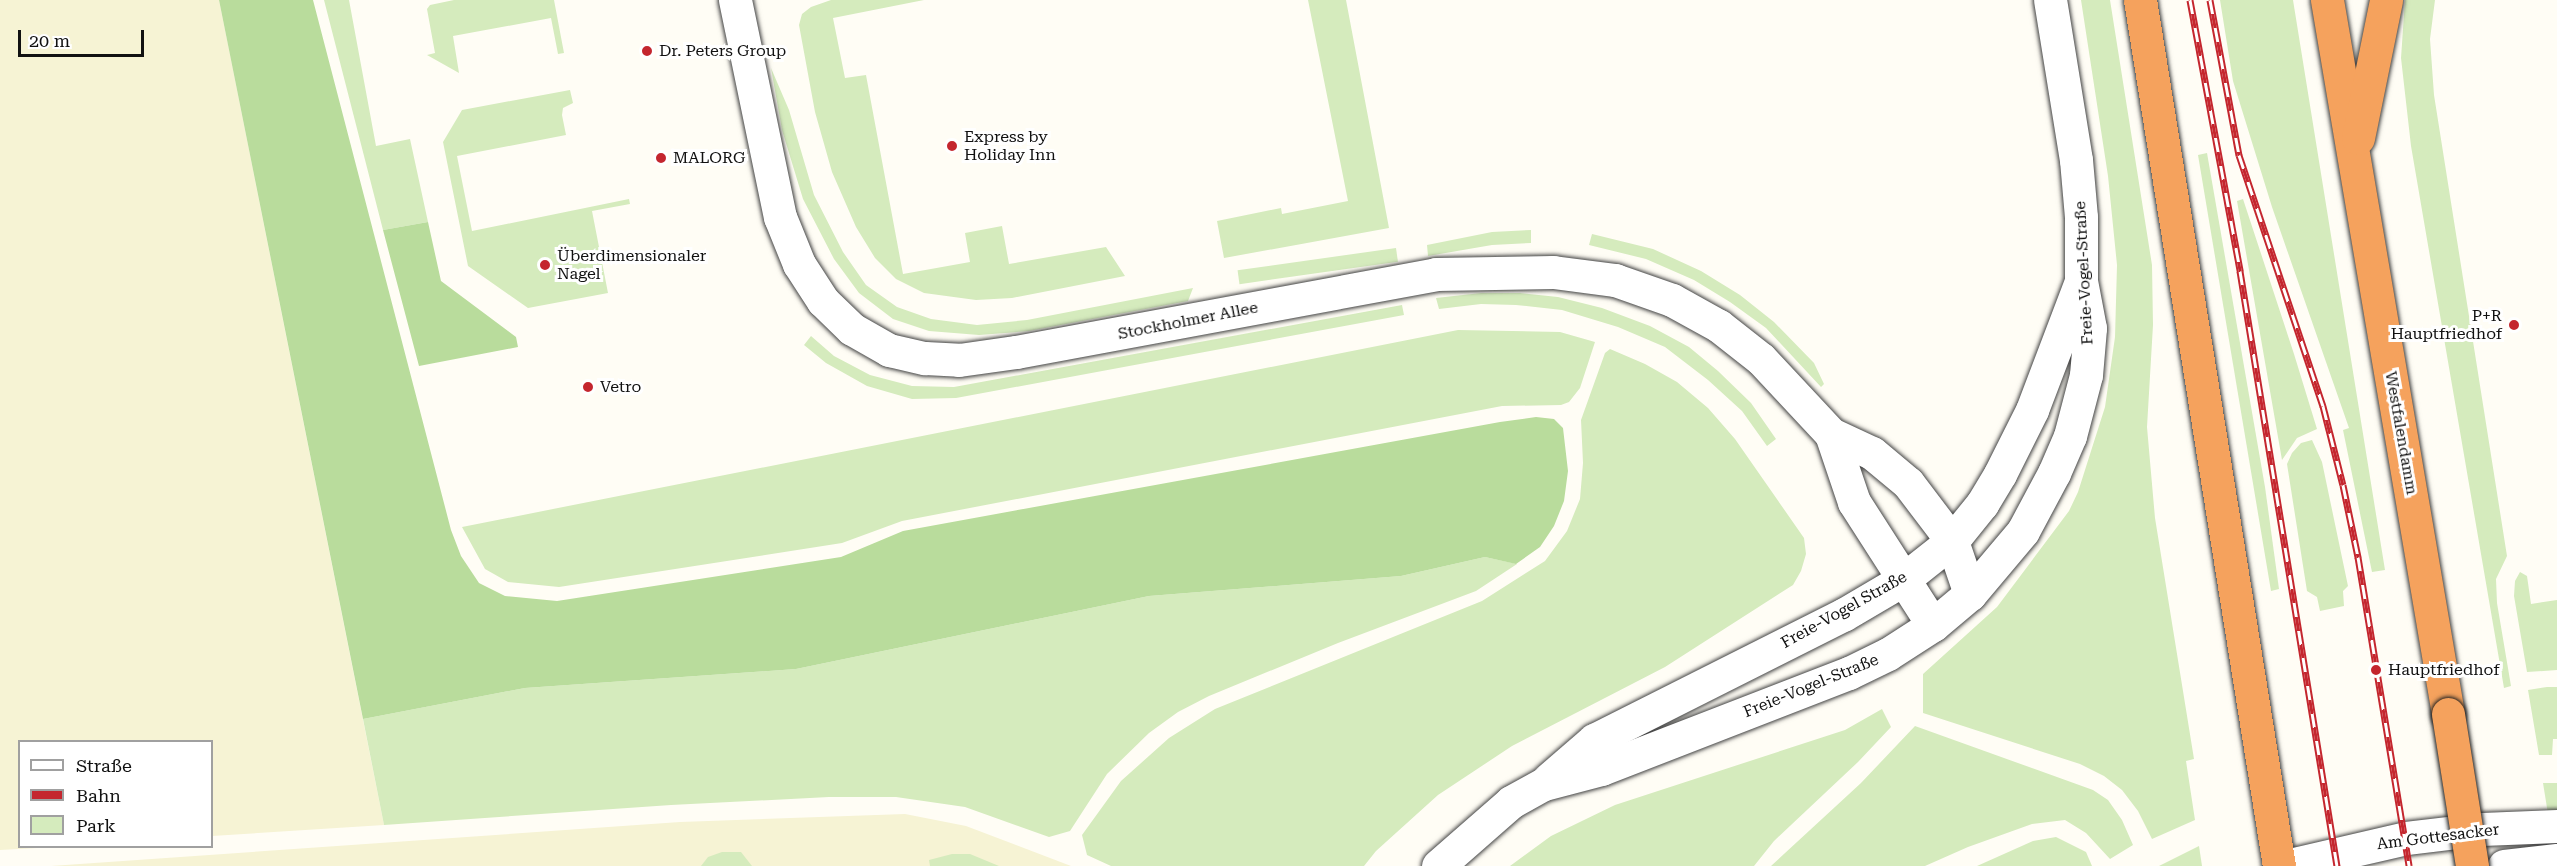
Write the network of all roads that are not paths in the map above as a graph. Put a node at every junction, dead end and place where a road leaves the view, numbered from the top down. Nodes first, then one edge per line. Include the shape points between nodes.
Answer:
1 (735, 0) edge
2 (2050, 0) edge
3 (2140, 0) edge
4 (2327, 0) edge
5 (2386, 0) edge
6 (2354, 158) junction
7 (2081, 280) junction
8 (1831, 434) junction
9 (1952, 541) junction
10 (1904, 579) junction
11 (1970, 594) junction
12 (1933, 625) junction
13 (1544, 784) junction
14 (2557, 826) edge
15 (2557, 860) edge
16 (1438, 866) edge
17 (2278, 866) edge
18 (2285, 866) edge
19 (2472, 866) edge
20 (2504, 866) edge

1 - 8 street, Stockholmer Allee via 780,217 799,264 823,301 844,322 889,350 959,360 1436,274 1552,272 1615,280 1672,300 1719,326 1761,359
2 - 7 street, Freie-Vogel-Straße via 2076,160
3 - 17 highway
4 - 6 highway, Westfalendamm
5 - 6 highway
6 - 19 highway, Westfalendamm, bridge
7 - 9 street, Freie-Vogel Straße via 2027,421 1988,494
7 - 11 street, Freie-Vogel-Straße via 2090,328 2086,375 2070,436 2023,531
8 - 9 street, Stockholmer Allee via 1872,453 1908,483
8 - 10 street, Stockholmer Allee via 1854,502
9 - 10 street, Freie-Vogel Straße
9 - 11 street, Stockholmer Allee
10 - 12 street, Stockholmer Allee
10 - 13 street, Freie-Vogel Straße via 1843,615 1594,740
11 - 12 street, Freie-Vogel-Straße
12 - 13 street, Freie-Vogel-Straße via 1849,673 1601,769
13 - 16 street, Freie-Vogel-Straße via 1510,802
14 - 18 street, Am Gottesacker via 2406,838
15 - 20 street

